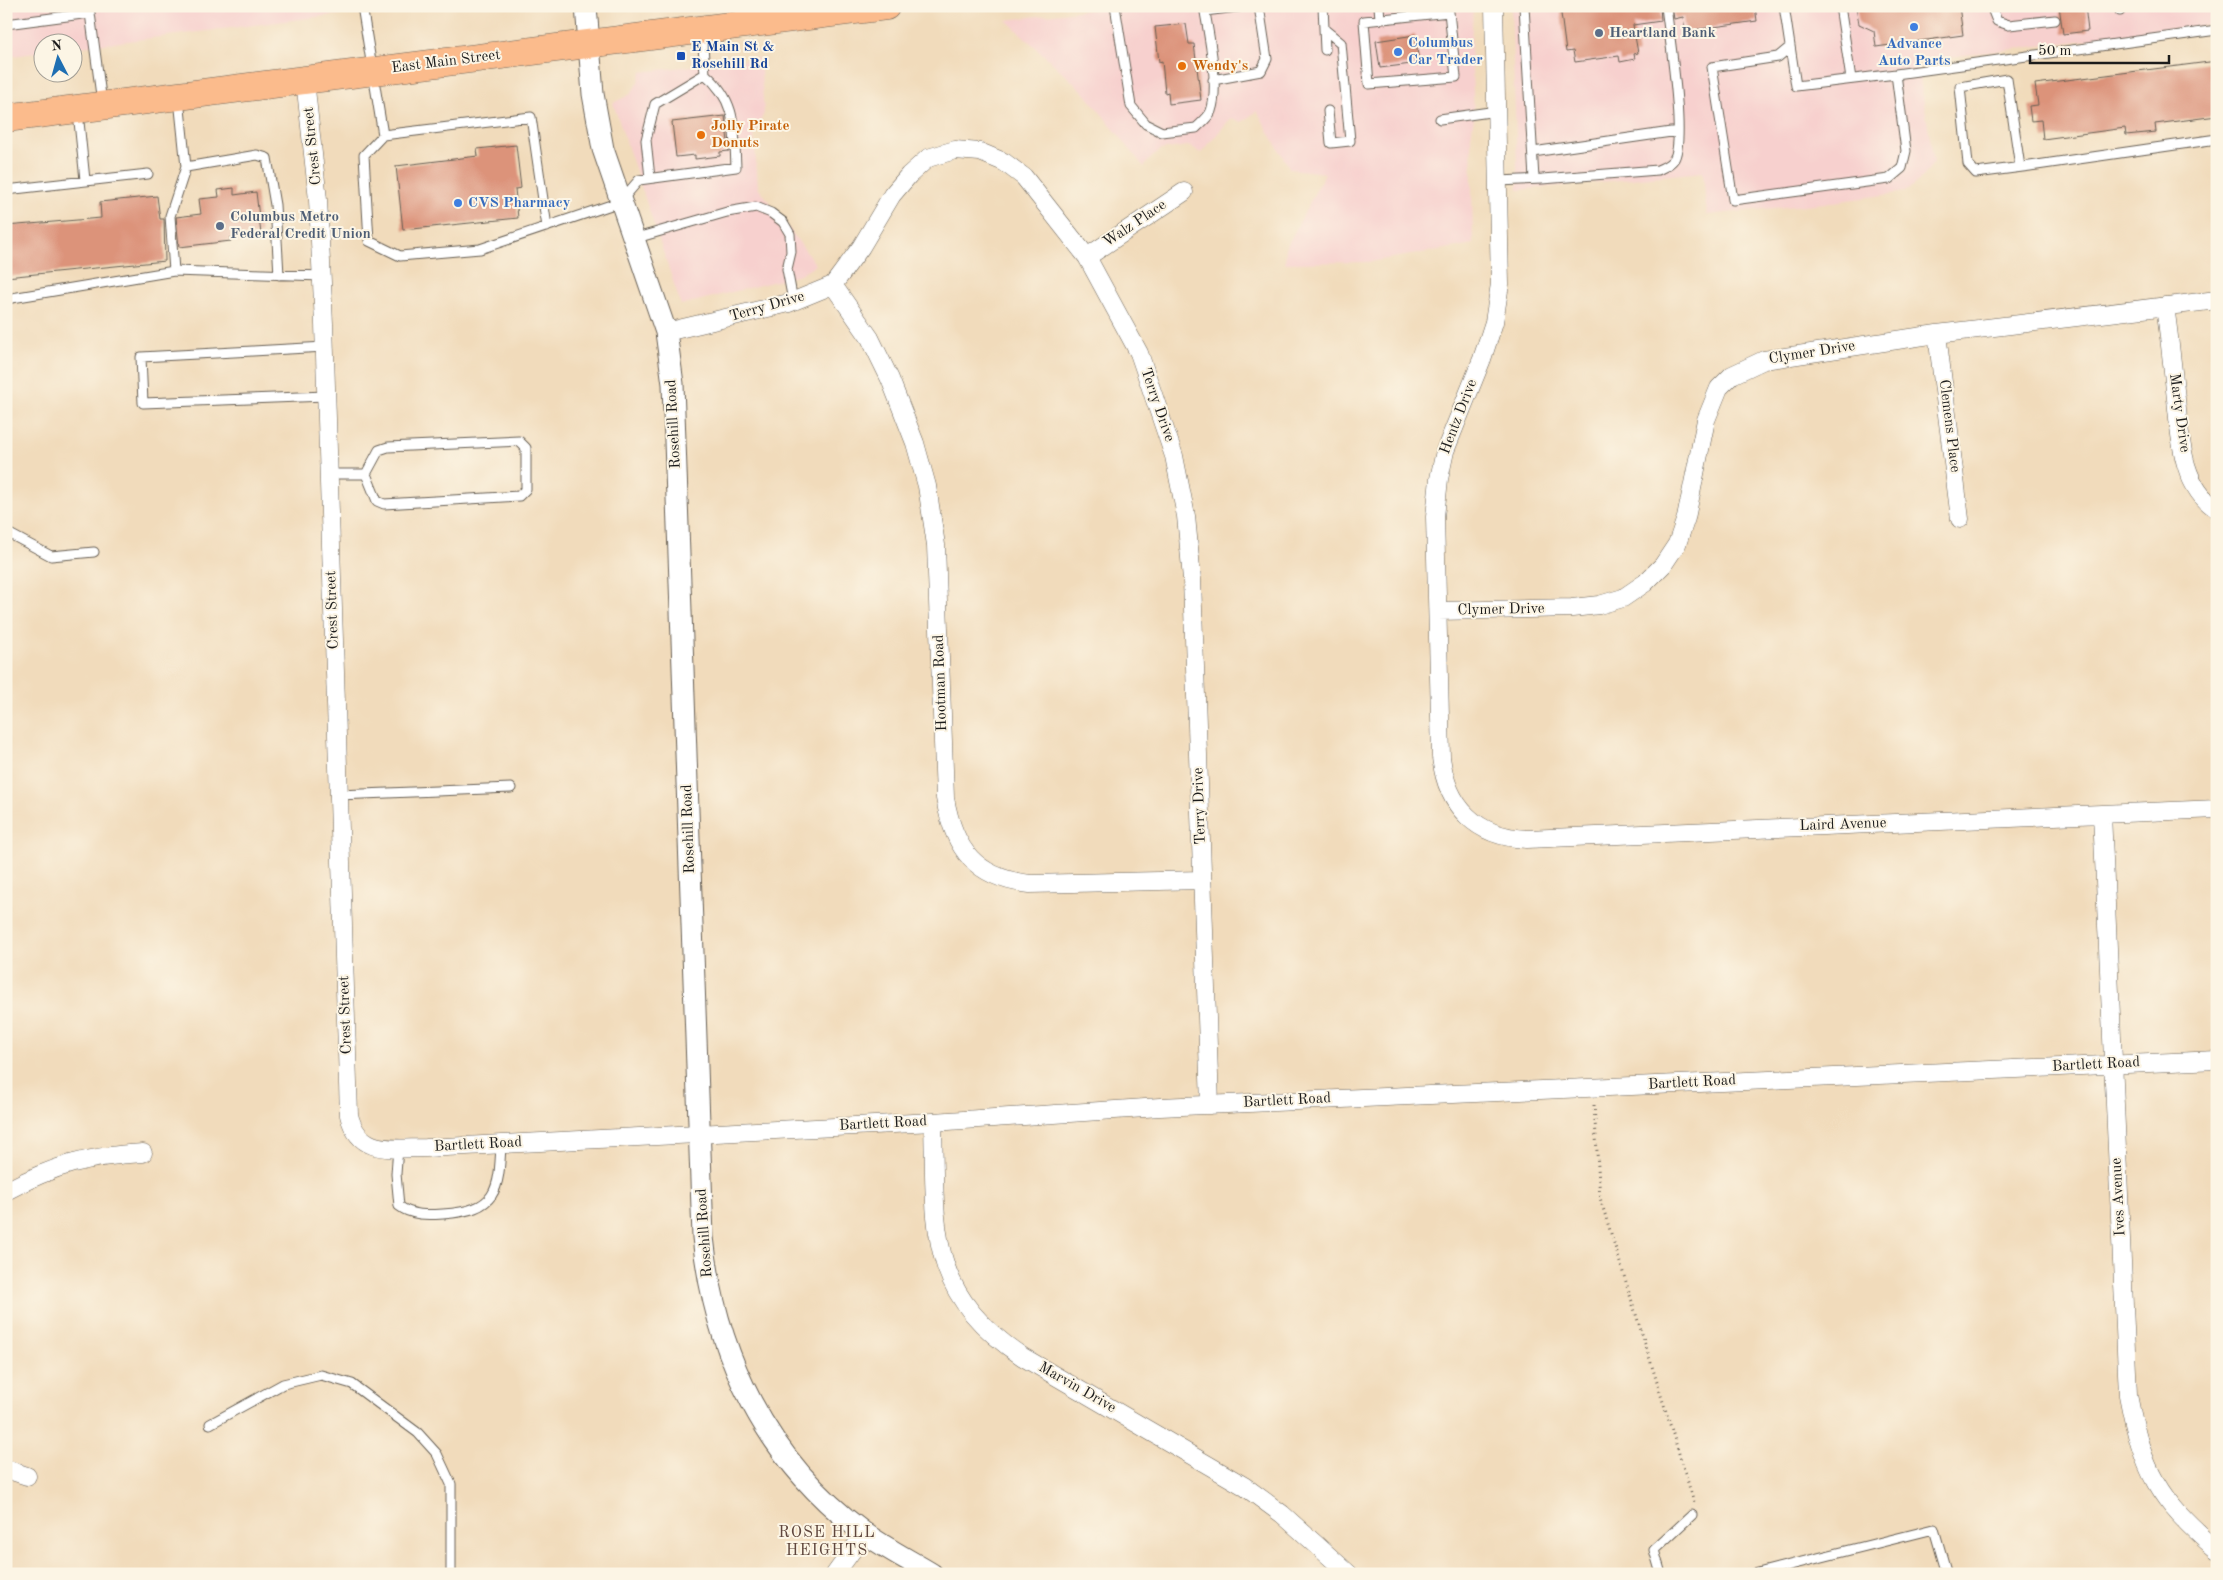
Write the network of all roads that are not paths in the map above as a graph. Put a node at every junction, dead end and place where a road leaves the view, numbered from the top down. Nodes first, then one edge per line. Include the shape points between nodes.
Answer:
1 (362, 6) edge
2 (586, 6) edge
3 (886, 6) edge
4 (1115, 6) edge
5 (1245, 6) edge
6 (1259, 6) edge
7 (1323, 6) edge
8 (1379, 6) edge
9 (1494, 6) edge
10 (1524, 6) edge
11 (1666, 6) edge
12 (1784, 6) edge
13 (1840, 6) edge
14 (1991, 6) edge
15 (1204, 9) edge
16 (90, 10) edge
17 (1380, 19) junction
18 (2055, 20) dead end
19 (6, 24) edge
20 (1324, 29) junction
21 (702, 30) junction
22 (2217, 30) edge
23 (589, 44) junction
24 (1790, 47) junction
25 (1325, 50) dead end
26 (372, 72) junction
27 (705, 74) junction
28 (1896, 74) junction
29 (1851, 79) junction
30 (305, 80) junction
31 (1213, 80) junction
32 (179, 96) junction
33 (90, 108) junction
34 (1497, 111) junction
35 (1328, 112) dead end
36 (6, 118) edge
37 (1440, 119) dead end
38 (1678, 131) junction
39 (383, 135) junction
40 (2217, 139) edge
41 (1532, 152) junction
42 (186, 167) junction
43 (2020, 167) junction
44 (148, 174) dead end
45 (650, 178) junction
46 (1538, 179) junction
47 (85, 180) junction
48 (1499, 180) junction
49 (6, 190) edge
50 (1184, 192) dead end
51 (620, 202) junction
52 (547, 227) junction
53 (633, 239) junction
54 (1086, 256) junction
55 (174, 271) junction
56 (280, 274) junction
57 (322, 276) junction
58 (833, 285) junction
59 (6, 299) edge
60 (2217, 300) edge
61 (793, 301) junction
62 (2165, 306) junction
63 (666, 332) junction
64 (1937, 334) junction
65 (325, 347) junction
66 (326, 396) junction
67 (329, 474) junction
68 (366, 474) junction
69 (2217, 509) edge
70 (1960, 519) dead end
71 (6, 532) edge
72 (94, 552) dead end
73 (1438, 611) junction
74 (511, 788) dead end
75 (338, 795) junction
76 (2217, 809) edge
77 (2102, 814) junction
78 (1473, 821) joint
79 (1202, 880) junction
80 (2217, 1060) edge
81 (2113, 1064) junction
82 (1210, 1105) junction
83 (933, 1122) junction
84 (700, 1134) junction
85 (360, 1138) joint
86 (501, 1144) junction
87 (398, 1148) junction
88 (143, 1153) dead end
89 (6, 1191) edge
90 (210, 1424) dead end
91 (6, 1469) edge
92 (27, 1476) dead end
93 (1692, 1515) road end
94 (865, 1533) junction
95 (2217, 1550) edge
96 (451, 1574) edge
97 (835, 1574) edge
98 (932, 1574) edge
99 (1349, 1574) edge
100 (1661, 1574) edge
101 (1754, 1574) edge
102 (1947, 1574) edge

1 - 26 lane
2 - 23 street, Rosehill Road
3 - 21 main road, East Main Street via 739,20
4 - 31 lane via 1132,106 1146,124 1162,132 1196,128 1211,111
5 - 15 lane
6 - 31 lane via 1267,60 1261,71
7 - 20 lane
8 - 17 lane
9 - 34 street, Hentz Drive
10 - 41 lane
11 - 38 lane
12 - 24 lane
13 - 29 lane
14 - 18 lane via 1998,21 2009,25
15 - 31 lane
16 - 19 lane
16 - 33 lane
17 - 17 lane via 1449,12 1456,77 1370,84 1364,21
20 - 25 lane
20 - 35 lane via 1341,43 1350,141 1331,143
21 - 23 main road, East Main Street
21 - 27 lane
22 - 28 lane
23 - 26 main road, East Main Street
23 - 51 street, Rosehill Road via 597,122
24 - 28 lane via 1778,57 1712,67 1733,200 1889,179 1902,168 1906,151
24 - 29 lane via 1796,86
26 - 30 main road, East Main Street
26 - 39 lane
27 - 45 lane via 655,104 646,140
27 - 45 lane via 719,86 733,117 736,167
28 - 29 lane
30 - 32 main road, East Main Street
30 - 57 street, Crest Street via 313,135
32 - 33 main road, East Main Street
32 - 42 lane
33 - 36 main road, East Main Street
33 - 47 lane
34 - 37 lane
34 - 48 street, Hentz Drive
38 - 41 lane
38 - 46 lane via 1675,158 1658,170
39 - 52 lane via 531,117
39 - 52 lane via 364,155 369,241 400,256 480,249
40 - 43 lane
41 - 46 lane
42 - 55 lane via 170,216
42 - 56 lane via 257,155 267,158 275,205
43 - 43 lane via 1976,173 1968,164 1960,87 2007,79
44 - 47 lane
45 - 51 lane via 639,180
46 - 48 lane
47 - 49 lane
48 - 73 street, Hentz Drive via 1500,284 1494,322 1445,451 1439,479 1435,517
50 - 54 street, Walz Place
51 - 52 lane
51 - 53 street, Rosehill Road
53 - 61 lane via 756,207 784,222 790,234 792,252 786,269
53 - 63 street, Rosehill Road
54 - 58 street, Terry Drive via 1024,177 1004,162 980,152 955,150 928,158 909,174
54 - 79 street, Terry Drive via 1139,353 1174,456 1186,516 1192,579
55 - 56 lane
55 - 59 lane
56 - 57 lane
57 - 65 street, Crest Street
58 - 61 street, Terry Drive
58 - 79 street, Hootman Road via 870,338 890,379 928,486 936,545 944,798 956,841 970,859 1008,882
60 - 62 street, Clymer Drive
61 - 63 street, Terry Drive
62 - 64 street, Clymer Drive
62 - 69 street, Marty Drive via 2183,453 2198,491 2208,504
63 - 84 street, Rosehill Road via 675,413
64 - 70 street, Clemens Place
64 - 73 street, Clymer Drive via 1781,356 1732,375 1719,388 1706,420 1678,544 1645,583 1623,598 1572,608
65 - 66 street, Crest Street
65 - 66 lane via 141,358 143,403
66 - 67 street, Crest Street
67 - 68 lane
67 - 75 street, Crest Street
68 - 68 lane via 377,501 384,504 519,496 526,489 526,448 519,441 388,447 379,450
71 - 72 lane via 51,556
73 - 78 street, Hentz Drive via 1443,774 1450,793
74 - 75 lane
75 - 85 street, Crest Street via 349,1115 352,1128
76 - 77 street, Laird Avenue
77 - 78 street, Laird Avenue via 1527,839 1498,836
77 - 81 street, Ives Avenue
79 - 82 street, Terry Drive
80 - 81 street, Bartlett Road
81 - 82 street, Bartlett Road
81 - 95 street, Ives Avenue via 2128,1395 2132,1417 2138,1443 2156,1485 2192,1528
82 - 83 street, Bartlett Road
83 - 84 street, Bartlett Road
83 - 99 street, Marvin Drive via 939,1246 952,1283 970,1314 1001,1343 1023,1358 1244,1486 1282,1514
84 - 86 street, Bartlett Road
84 - 94 street, Rosehill Road via 706,1268 714,1309 732,1361 764,1424 787,1456 836,1509
85 - 87 street, Bartlett Road via 372,1146
86 - 87 street, Bartlett Road
86 - 87 lane via 499,1180 490,1199 480,1208 466,1212 430,1215 407,1212 399,1206
88 - 89 street via 84,1159 53,1168
90 - 96 lane via 283,1384 321,1375 352,1384 418,1432 437,1454 450,1484 453,1522
91 - 92 street
93 - 100 lane via 1654,1550
94 - 97 street
94 - 98 street, Rosehill Road
101 - 102 lane via 1934,1529

